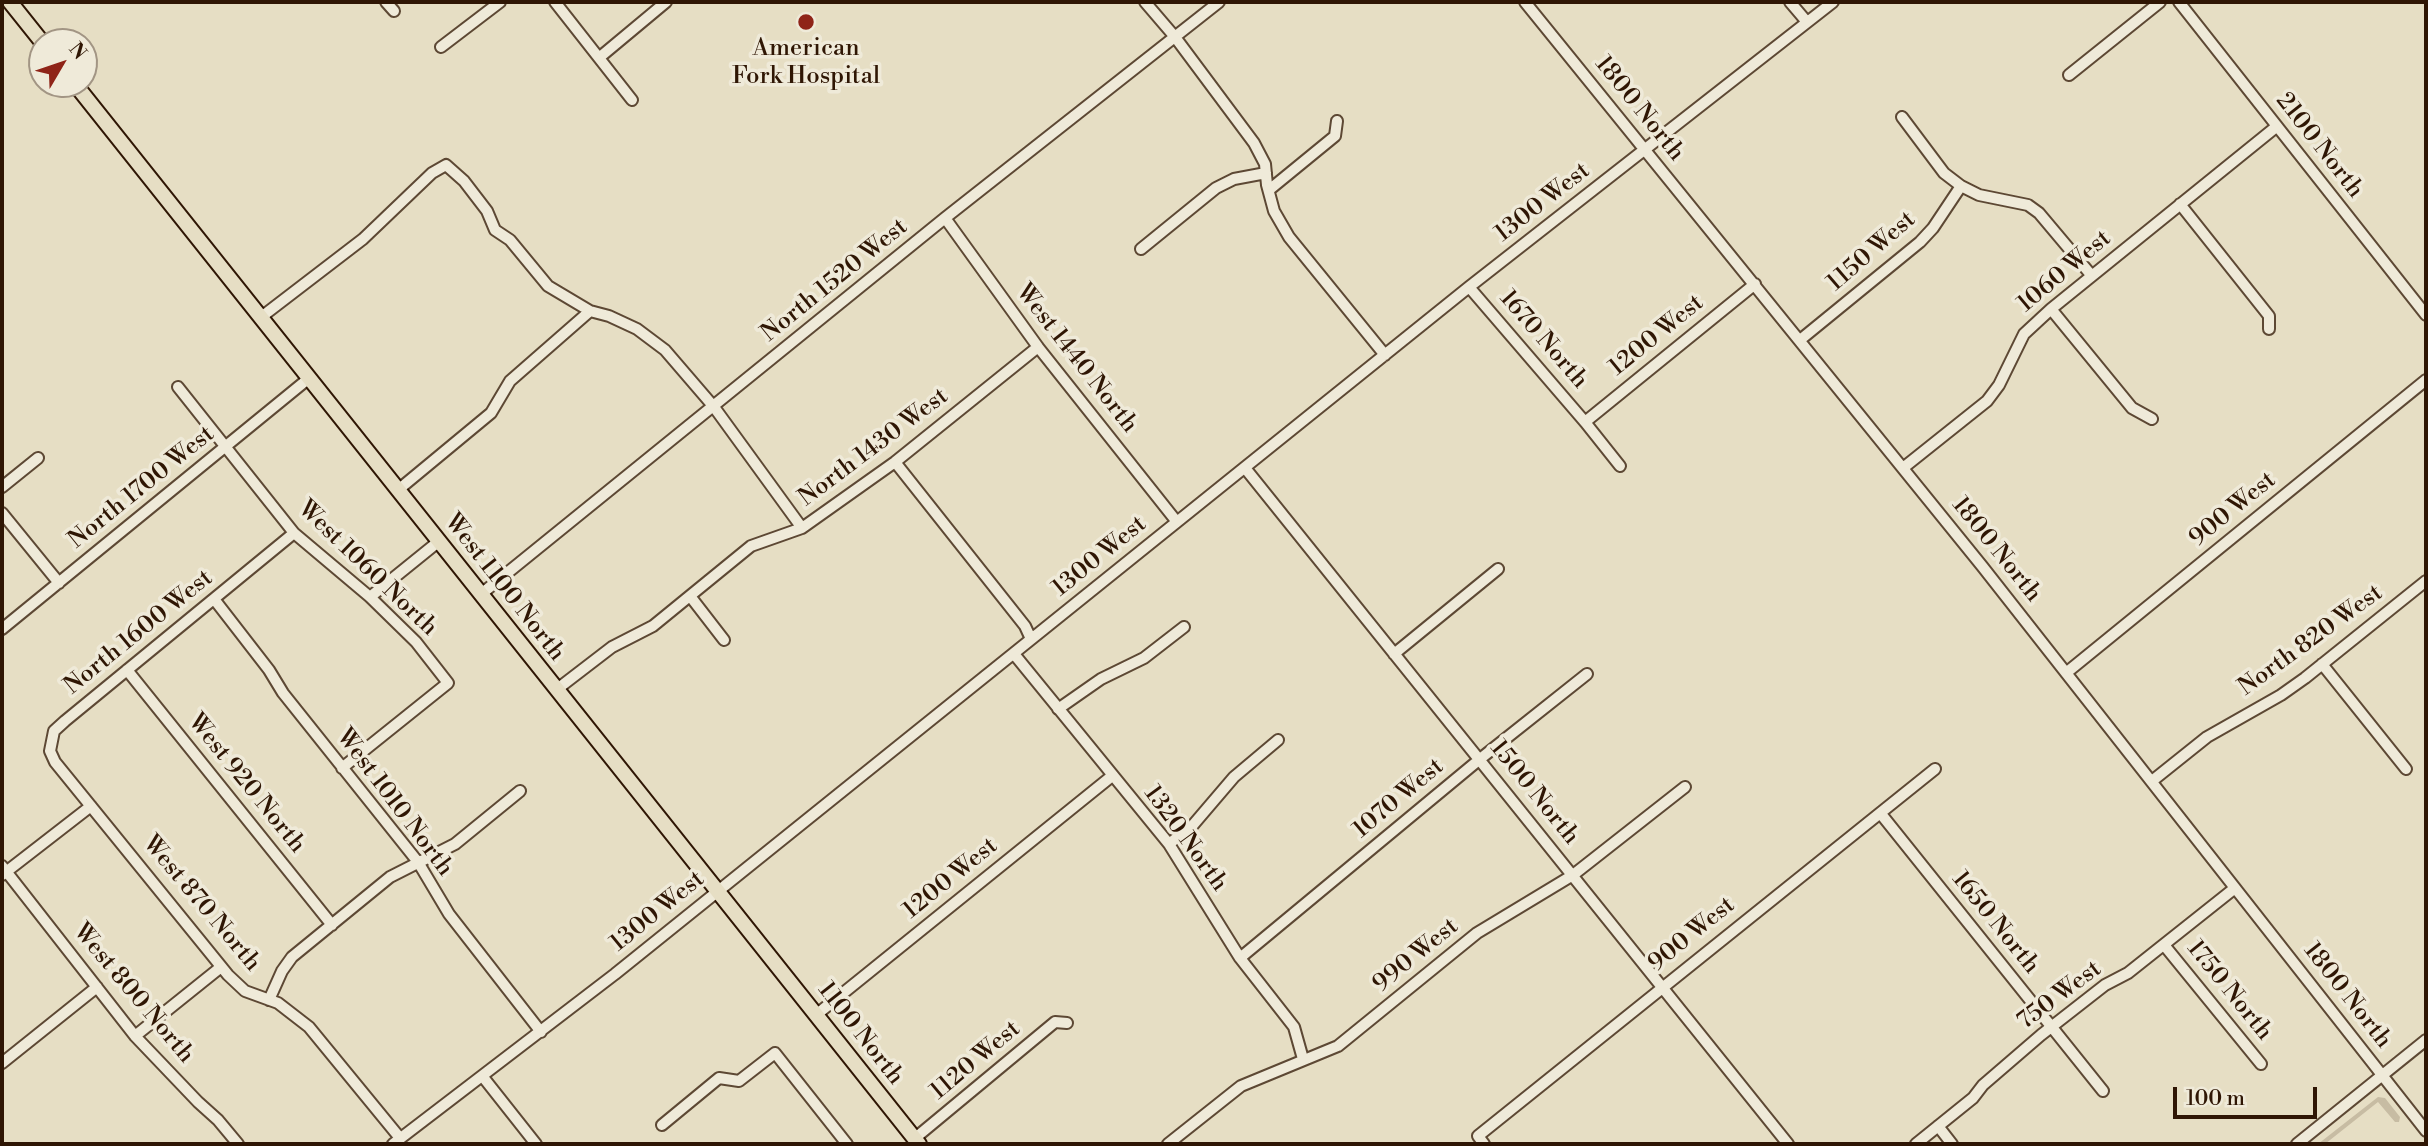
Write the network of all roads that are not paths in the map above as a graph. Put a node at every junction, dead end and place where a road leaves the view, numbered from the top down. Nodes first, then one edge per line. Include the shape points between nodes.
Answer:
1 (9, 2) edge
2 (386, 2) edge
3 (500, 2) edge
4 (555, 2) edge
5 (666, 2) edge
6 (1145, 2) edge
7 (1219, 2) edge
8 (1525, 2) edge
9 (1790, 2) edge
10 (1833, 2) edge
11 (2160, 2) edge
12 (2179, 2) edge
13 (394, 12) dead end
14 (1807, 22) junction
15 (30, 28) edge
16 (1175, 37) junction
17 (441, 47) dead end
18 (600, 57) junction
19 (2069, 75) dead end
20 (86, 98) edge
21 (632, 100) dead end
22 (1902, 117) dead end
23 (1337, 121) dead end
24 (2276, 127) junction
25 (1644, 150) junction
26 (1266, 173) junction
27 (1961, 186) junction
28 (1269, 190) junction
29 (2180, 204) junction
30 (945, 218) junction
31 (1141, 249) dead end
32 (2092, 276) junction
33 (1755, 284) junction
34 (1469, 287) junction
35 (2051, 309) junction
36 (590, 311) junction
37 (2426, 315) edge
38 (260, 318) junction
39 (2269, 329) dead end
40 (1800, 340) junction
41 (1038, 346) junction
42 (1385, 355) junction
43 (308, 379) junction
44 (2426, 380) edge
45 (178, 387) dead end
46 (714, 407) junction
47 (2152, 419) dead end
48 (1585, 422) junction
49 (225, 448) junction
50 (38, 458) dead end
51 (895, 462) junction
52 (1620, 466) dead end
53 (1245, 468) junction
54 (1903, 468) junction
55 (2, 486) edge
56 (398, 490) junction
57 (2, 513) edge
58 (1177, 522) junction
59 (802, 528) junction
60 (294, 533) junction
61 (438, 542) junction
62 (1498, 569) dead end
63 (2426, 581) edge
64 (60, 583) junction
65 (480, 594) junction
66 (690, 596) junction
67 (370, 597) junction
68 (214, 599) junction
69 (1184, 627) dead end
70 (2, 629) edge
71 (1031, 639) junction
72 (724, 640) dead end
73 (1014, 654) junction
74 (1394, 654) junction
75 (2322, 664) junction
76 (127, 670) junction
77 (2066, 673) junction
78 (1587, 674) dead end
79 (556, 690) junction
80 (1058, 709) junction
81 (52, 738) joint
82 (1278, 740) dead end
83 (1480, 759) junction
84 (342, 768) junction
85 (1935, 769) dead end
86 (2406, 769) dead end
87 (1112, 776) junction
88 (2152, 781) junction
89 (1685, 787) dead end
90 (520, 790) dead end
91 (91, 806) junction
92 (1881, 814) junction
93 (1168, 844) junction
94 (418, 862) junction
95 (3, 871) edge
96 (1573, 875) junction
97 (2235, 888) junction
98 (718, 891) junction
99 (332, 925) junction
100 (2164, 945) junction
101 (765, 951) joint
102 (1240, 958) junction
103 (221, 967) junction
104 (1662, 986) junction
105 (97, 987) junction
106 (269, 1000) junction
107 (816, 1015) junction
108 (1067, 1023) dead end
109 (2051, 1027) junction
110 (541, 1032) junction
111 (135, 1036) junction
112 (2426, 1040) edge
113 (1303, 1059) junction
114 (2, 1063) edge
115 (2261, 1064) dead end
116 (2382, 1075) junction
117 (483, 1077) junction
118 (2103, 1091) dead end
119 (663, 1125) dead end
120 (1938, 1126) junction
121 (2426, 1131) edge
122 (1481, 1140) edge
123 (396, 1141) edge
124 (916, 1142) edge
125 (238, 1144) edge
126 (536, 1144) edge
127 (847, 1144) edge
128 (1168, 1144) edge
129 (1788, 1144) edge
130 (1916, 1144) edge
131 (1952, 1144) edge
132 (2297, 1144) edge

1 - 15 main road
2 - 13 street
3 - 17 street
4 - 18 street
5 - 18 street
6 - 16 street
7 - 16 street, North 1520 West
8 - 25 street, 1800 North
9 - 14 street
10 - 14 street, 1300 West
11 - 19 street
12 - 24 street, 2100 North
14 - 25 street, 1300 West
16 - 26 street via 1254,142
16 - 30 street, North 1520 West
18 - 21 street
20 - 38 main road, West 1100 North
22 - 27 street via 1944,173
23 - 28 street via 1335,136
24 - 29 street, 1060 West
24 - 37 street, 2100 North
25 - 33 street, 1800 North
25 - 34 street, 1300 West
26 - 28 street
26 - 31 street via 1216,188
27 - 32 street via 1979,195 2028,205
27 - 40 street, 1150 West via 1920,242
28 - 42 street via 1274,211 1289,237
29 - 32 street, 1060 West
29 - 39 street via 2269,316
30 - 41 street, West 1440 North
30 - 46 street, North 1520 West
32 - 35 street, 1060 West
33 - 40 street, 1800 North
33 - 48 street, 1200 West
34 - 42 street, 1300 West
34 - 48 street, 1670 North
35 - 47 street via 2132,408
35 - 54 street, 1060 West via 2024,334 1987,401
36 - 38 street via 548,286 510,240 495,230 464,181 446,165 363,239
36 - 46 street via 638,328 665,350
36 - 56 street via 510,381 491,413
38 - 43 main road, West 1100 North
40 - 54 street, 1800 North
41 - 51 street, North 1430 West
41 - 58 street, West 1440 North
42 - 53 street, 1300 West
43 - 49 street, North 1700 West
43 - 56 main road, West 1100 North
44 - 77 street, 900 West
45 - 49 street, West 1060 North
46 - 59 street
46 - 65 street, North 1520 West
48 - 52 street, 1670 North
49 - 60 street, West 1060 North
49 - 64 street, North 1700 West
50 - 55 street
51 - 59 street, North 1430 West
51 - 71 street
53 - 58 street, 1300 West
53 - 74 street, 1500 North
54 - 77 street, 1800 North
56 - 61 main road, West 1100 North
57 - 64 street
58 - 71 street, 1300 West
59 - 66 street, North 1430 West via 751,546
60 - 67 street, West 1060 North
60 - 68 street, North 1600 West
61 - 65 main road, West 1100 North
61 - 67 street
62 - 74 street
63 - 75 street, North 820 West
64 - 70 street, North 1700 West
65 - 79 main road, West 1100 North
66 - 72 street
66 - 79 street, North 1430 West
67 - 84 street, West 1060 North via 416,642 448,683
68 - 76 street, North 1600 West
68 - 84 street, West 1010 North
69 - 80 street via 1144,658 1101,679
71 - 73 street, 1300 West
73 - 80 street, 1320 North
73 - 98 street, 1300 West
74 - 83 street, 1500 North
75 - 86 street
75 - 88 street, North 820 West via 2281,695 2207,737
76 - 81 street, North 1600 West via 65,721
76 - 99 street, West 920 North
77 - 88 street, 1800 North
78 - 83 street, 1070 West
79 - 98 main road, West 1100 North
80 - 87 street, 1320 North
81 - 91 street, West 870 North via 50,751 55,762
82 - 93 street via 1234,777 1194,825
83 - 96 street, 1500 North
83 - 102 street, 1070 West
84 - 94 street, West 1010 North
85 - 92 street, 900 West
87 - 93 street, 1320 North
87 - 107 street, 1200 West
88 - 97 street, 1800 North
89 - 96 street, 990 West
90 - 94 street via 455,844
91 - 95 street
91 - 103 street, West 870 North
92 - 104 street, 900 West
92 - 109 street, 1650 North
93 - 102 street, 1320 North
94 - 99 street via 390,877
94 - 110 street, West 1010 North via 449,914
95 - 105 street, West 800 North
96 - 104 street, 1500 North
96 - 113 street, 990 West via 1477,933 1338,1046
97 - 100 street, 750 West
97 - 116 street, 1800 North
98 - 101 main road, West 1100 North
98 - 110 street, 1300 West
99 - 106 street via 292,957
100 - 109 street, 750 West
100 - 115 street, 1750 North
101 - 107 main road, 1100 North
102 - 113 street, 1320 North via 1294,1027
103 - 106 street, West 870 North via 245,990
103 - 111 street
104 - 122 street, 900 West
104 - 129 street, 1500 North
105 - 111 street, West 800 North
105 - 114 street
106 - 123 street, West 870 North via 309,1027
107 - 124 main road, 1100 North
108 - 124 street, 1120 West via 1055,1022
109 - 118 street, 1650 North
109 - 120 street, 750 West
110 - 117 street, 1300 West
111 - 125 street, West 800 North
112 - 116 street
113 - 128 street, 990 West via 1241,1086
116 - 121 street, 1800 North
116 - 132 street
117 - 123 street, 1300 West
117 - 126 street
119 - 127 street via 719,1077 739,1082 775,1053
120 - 130 street, 750 West
120 - 131 street

